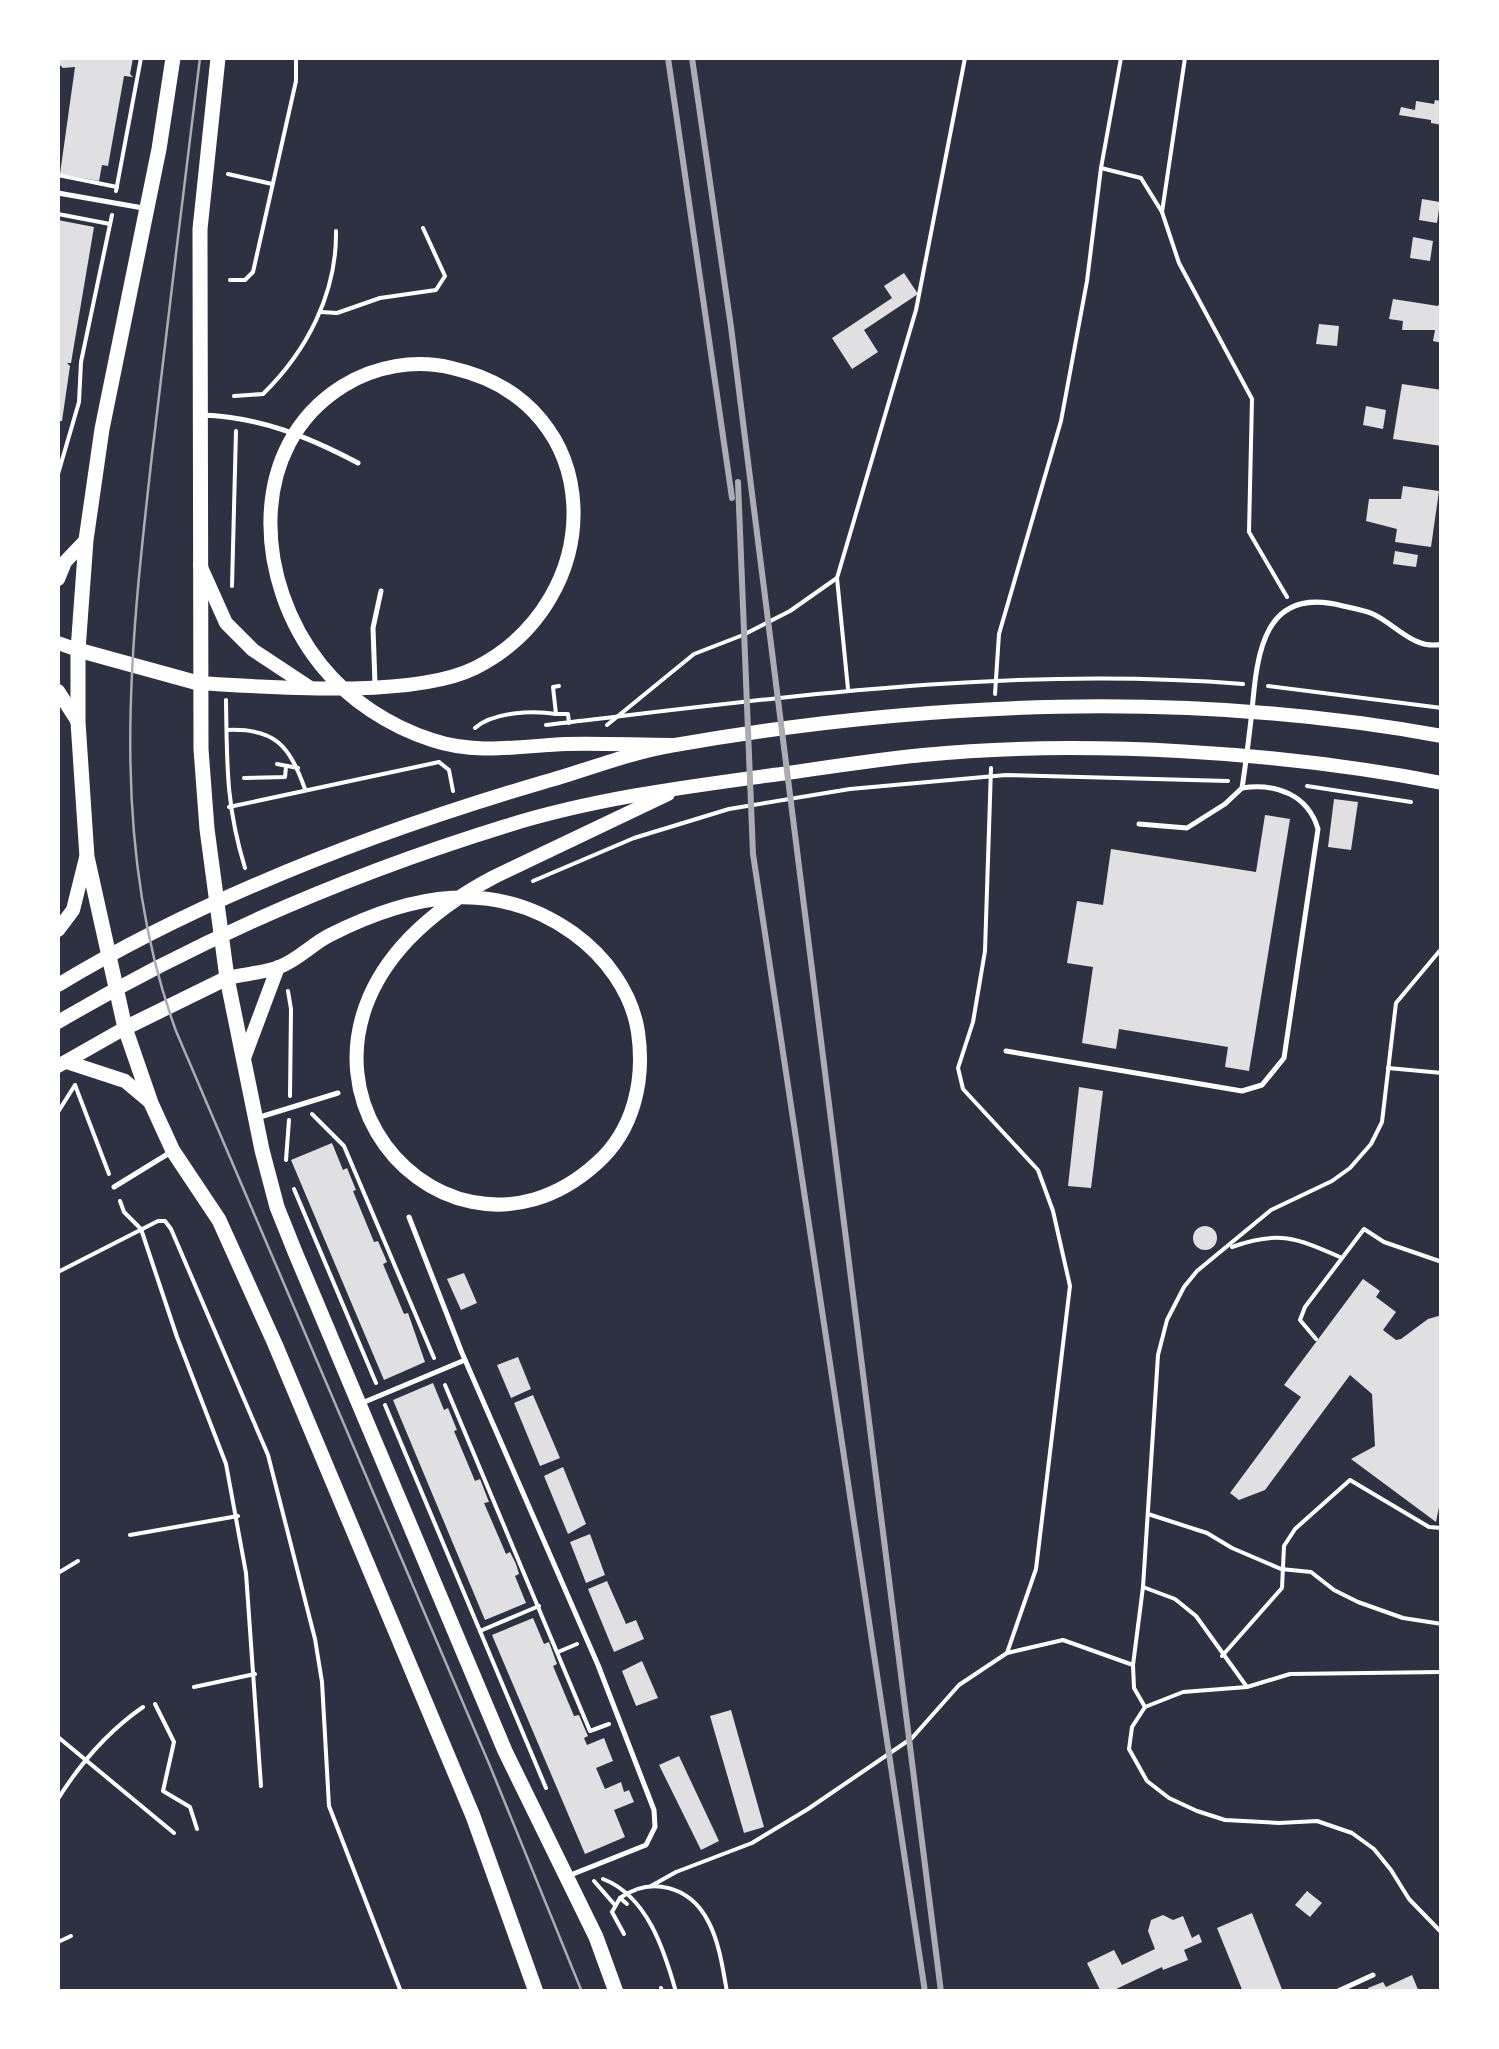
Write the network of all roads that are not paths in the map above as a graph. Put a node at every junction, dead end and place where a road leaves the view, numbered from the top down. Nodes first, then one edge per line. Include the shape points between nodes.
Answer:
1 (173, 58) edge
2 (218, 58) edge
3 (58, 193) edge
4 (147, 209) junction
5 (199, 414) junction
6 (358, 462) dead end
7 (86, 540) junction
8 (199, 565) junction
9 (58, 579) edge
10 (381, 591) dead end
11 (58, 642) edge
12 (1442, 644) edge
13 (78, 650) junction
14 (198, 683) junction
15 (376, 687) junction
16 (309, 688) junction
17 (58, 690) edge
18 (78, 722) junction
19 (1442, 736) edge
20 (672, 745) junction
21 (1442, 784) edge
22 (682, 787) junction
23 (1242, 788) junction
24 (1139, 824) dead end
25 (87, 857) junction
26 (58, 930) edge
27 (278, 968) junction
28 (227, 978) junction
29 (58, 985) edge
30 (58, 1022) edge
31 (125, 1028) junction
32 (1006, 1051) dead end
33 (244, 1058) junction
34 (62, 1064) edge
35 (338, 1093) dead end
36 (151, 1103) junction
37 (255, 1118) junction
38 (173, 1151) junction
39 (114, 1187) road end
40 (409, 1217) dead end
41 (466, 1360) junction
42 (358, 1405) junction
43 (565, 1877) junction
44 (1373, 1976) dead end
45 (536, 1992) edge
46 (616, 1992) edge
47 (1336, 1992) edge

1 - 4 main road
2 - 5 main road via 200,229
3 - 4 lane
4 - 7 main road
5 - 6 lane via 236,416 316,440
5 - 8 main road
7 - 9 street
7 - 13 main road
8 - 14 main road
8 - 16 street via 226,623
10 - 15 lane via 374,628
11 - 13 street
12 - 23 lane via 1412,640 1372,614 1322,600 1278,616 1257,655
13 - 14 main road
13 - 18 main road
14 - 16 street
14 - 28 main road via 207,829
15 - 16 street
15 - 20 street via 440,680 476,667 534,621 568,561 573,493 554,440 518,398 465,371 428,364 372,372 320,403 296,431 279,465 270,521 278,580 299,633 357,700 435,741 490,749
17 - 18 street
18 - 25 main road
19 - 20 street via 1160,708 1023,706 922,712
20 - 29 street via 340,850 200,911
21 - 22 street via 1261,758 1029,750 924,755
22 - 27 street via 494,877 436,914 389,961 368,998 357,1040 356,1083 380,1140 411,1173 448,1194 506,1204 545,1196 585,1174 614,1145 638,1092 632,1009 587,944 518,906 470,896 426,899 327,936
22 - 30 street via 509,825 410,858 274,910
23 - 24 lane via 1187,828
23 - 32 lane via 1304,800 1318,829 1292,1017 1276,1072 1242,1091
25 - 26 street via 74,910
25 - 31 main road
27 - 28 street
27 - 33 street
28 - 31 main road
28 - 33 main road
31 - 34 street
31 - 36 main road
33 - 37 main road
34 - 36 street via 125,1081
35 - 37 lane
36 - 38 main road
37 - 42 main road via 277,1207
38 - 39 lane
38 - 45 main road via 219,1220 275,1344 473,1816
40 - 41 lane
41 - 42 lane
41 - 43 lane via 620,1720 655,1827 646,1845
42 - 43 main road
43 - 46 main road
44 - 47 lane

